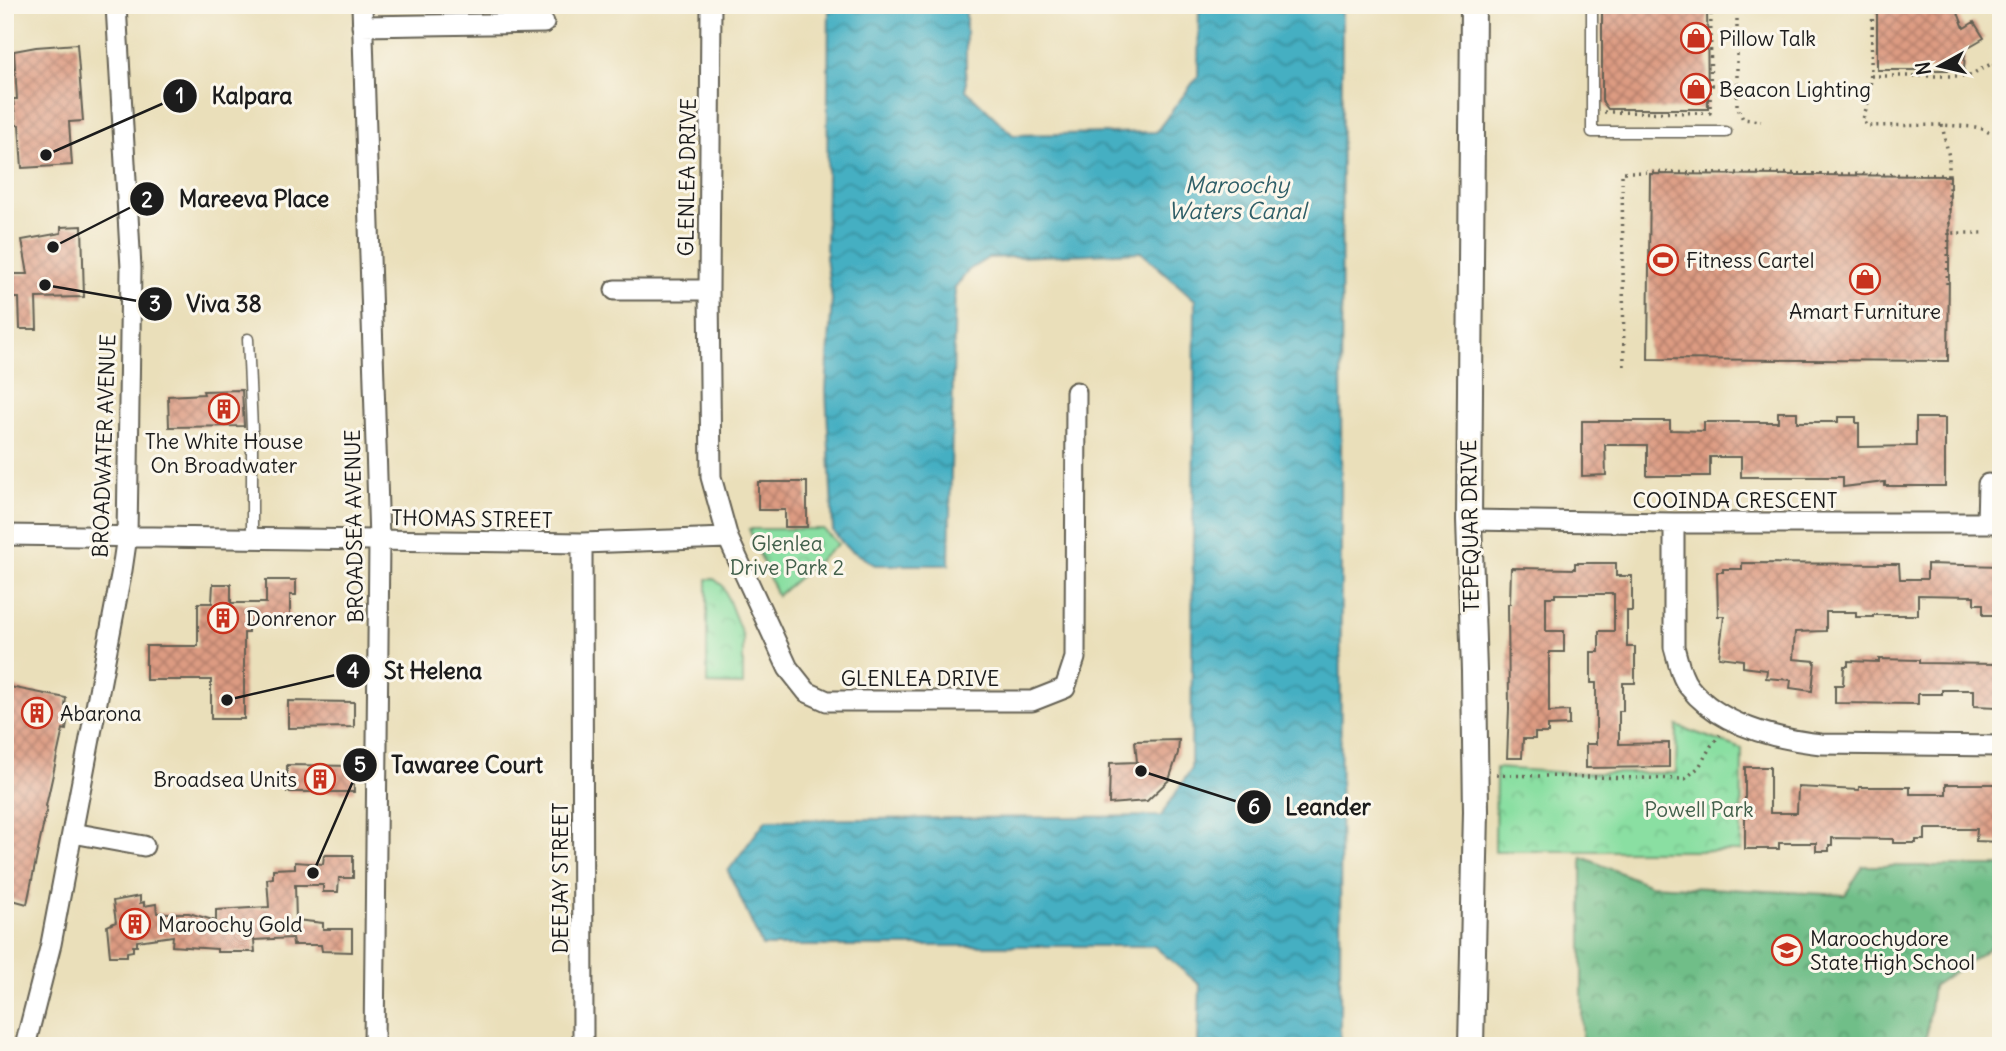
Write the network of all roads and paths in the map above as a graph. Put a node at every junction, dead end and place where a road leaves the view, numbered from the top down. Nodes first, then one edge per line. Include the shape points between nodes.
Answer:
1 (116, 5) edge
2 (362, 5) edge
3 (711, 5) edge
4 (1472, 5) edge
5 (1592, 5) edge
6 (1711, 5) edge
7 (1737, 5) edge
8 (1873, 5) edge
9 (544, 23) dead end
10 (362, 26) junction
11 (2001, 75) edge
12 (1871, 76) junction
13 (1712, 85) junction
14 (1737, 86) junction
15 (1762, 87) dead end
16 (1592, 102) junction
17 (1761, 121) dead end
18 (1942, 125) junction
19 (1726, 132) dead end
20 (2001, 139) edge
21 (1949, 174) junction
22 (1949, 233) junction
23 (1986, 233) dead end
24 (1947, 284) dead end
25 (615, 290) dead end
26 (709, 290) junction
27 (248, 339) dead end
28 (1624, 366) dead end
29 (1076, 392) dead end
30 (1988, 484) dead end
31 (1469, 520) junction
32 (1674, 523) junction
33 (1994, 523) edge
34 (5, 536) edge
35 (127, 536) junction
36 (727, 538) junction
37 (252, 540) junction
38 (379, 540) junction
39 (582, 543) junction
40 (1720, 735) dead end
41 (2001, 746) edge
42 (1490, 775) dead end
43 (73, 833) junction
44 (144, 846) dead end
45 (25, 1046) edge
46 (374, 1046) edge
47 (583, 1046) edge
48 (1471, 1046) edge

1 - 35 street, BROADWATER AVENUE via 131,268
2 - 10 street, BROADSEA AVENUE
3 - 26 street, GLENLEA DRIVE
4 - 31 street, TEPEQUAR DRIVE
5 - 16 lane
6 - 13 path
7 - 14 path
8 - 12 path
9 - 10 street
10 - 38 street, BROADSEA AVENUE
11 - 12 path via 1993,64 1968,76
12 - 18 path via 1863,119 1866,126
13 - 14 path
13 - 16 path via 1710,113 1604,112
14 - 15 path
14 - 17 path via 1737,106 1743,119
16 - 19 lane via 1592,132
18 - 20 path via 1983,129
18 - 21 path
21 - 22 path
21 - 28 path via 1622,172
22 - 23 path
22 - 24 path
25 - 26 street
26 - 36 street, GLENLEA DRIVE via 711,477
27 - 37 lane
29 - 36 street, GLENLEA DRIVE via 1075,658 1065,688 1032,701 827,701 807,692 788,668
30 - 33 street
31 - 32 street, COOINDA CRESCENT
31 - 48 street, TEPEQUAR DRIVE via 1476,811
32 - 33 street, COOINDA CRESCENT
32 - 41 street via 1674,647 1688,686 1706,705 1737,722 1795,741
34 - 35 street, THOMAS STREET
35 - 37 street, THOMAS STREET
35 - 43 street, BROADWATER AVENUE
36 - 39 street, THOMAS STREET
37 - 38 street, THOMAS STREET
38 - 39 street, THOMAS STREET
38 - 46 street, BROADSEA AVENUE
39 - 47 street, DEEJAY STREET
40 - 42 path via 1685,779
43 - 44 street
43 - 45 street, BROADWATER AVENUE

